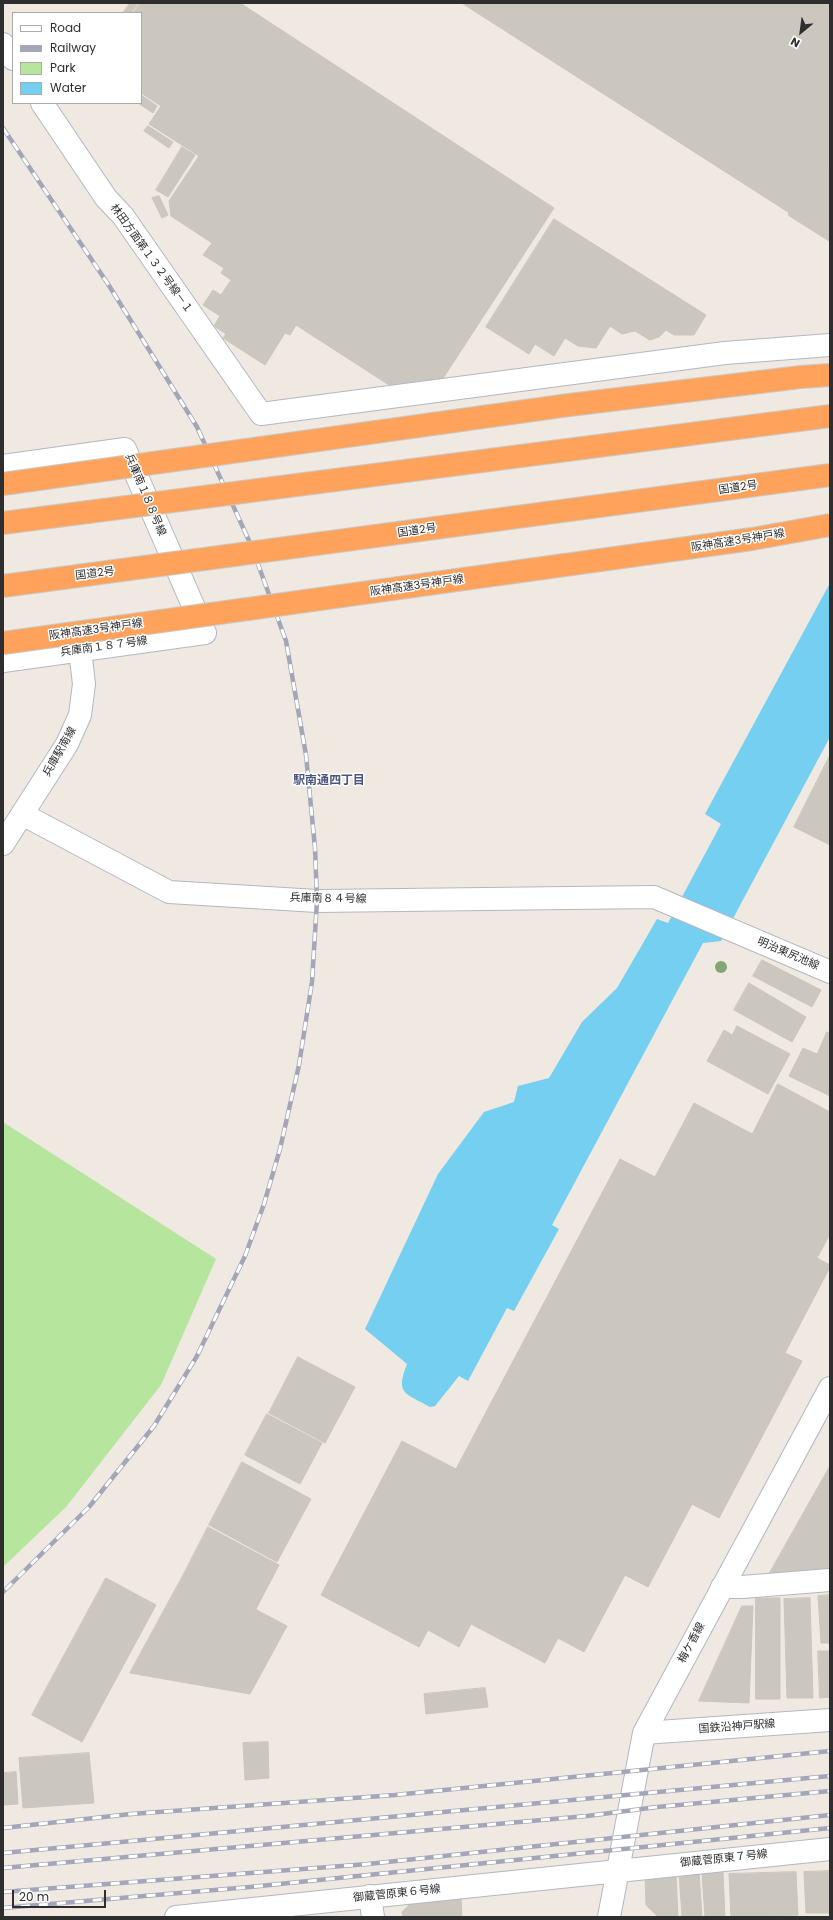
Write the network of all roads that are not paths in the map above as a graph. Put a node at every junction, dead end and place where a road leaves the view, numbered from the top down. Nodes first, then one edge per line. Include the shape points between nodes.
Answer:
1 (3, 44) edge
2 (12, 58) edge
3 (43, 104) edge
4 (830, 345) edge
5 (830, 375) edge
6 (830, 416) edge
7 (3, 466) edge
8 (830, 475) edge
9 (3, 484) edge
10 (3, 523) edge
11 (830, 525) edge
12 (3, 586) edge
13 (205, 633) joint
14 (3, 643) edge
15 (80, 650) junction
16 (3, 661) edge
17 (22, 814) junction
18 (3, 844) edge
19 (654, 897) joint
20 (830, 972) edge
21 (830, 1388) edge
22 (830, 1580) edge
23 (722, 1587) junction
24 (830, 1720) edge
25 (644, 1733) junction
26 (830, 1849) edge
27 (617, 1870) junction
28 (372, 1907) edge
29 (176, 1917) edge
30 (609, 1917) edge

1 - 2 street
3 - 4 street, 林田方面第１３２号線－１ via 106,198 123,216 262,414 725,353
5 - 9 highway, bridge via 569,405
6 - 10 highway, bridge
7 - 13 street, 兵庫南１８８号線 via 126,449
8 - 12 highway, 国道2号, bridge
11 - 14 highway, 阪神高速3号神戸線, bridge via 752,539
13 - 15 street, 兵庫南１８７号線
15 - 16 street, 兵庫南１８７号線
15 - 17 street, 兵庫駅南線 via 84,684 80,715 67,744
17 - 18 street, 兵庫駅南線
17 - 19 street, 兵庫南８４号線 via 169,892 317,900
19 - 20 street, 明治東尻池線
21 - 23 street, 梅ケ香線
22 - 23 street
23 - 25 street, 梅ケ香線
24 - 25 street, 国鉄沿神戸駅線
25 - 27 street, 梅ケ香線
26 - 27 street, 御蔵菅原東７号線
27 - 28 street, 御蔵菅原東６号線
27 - 30 street, 梅ケ香線
28 - 29 street, 御蔵菅原東６号線

